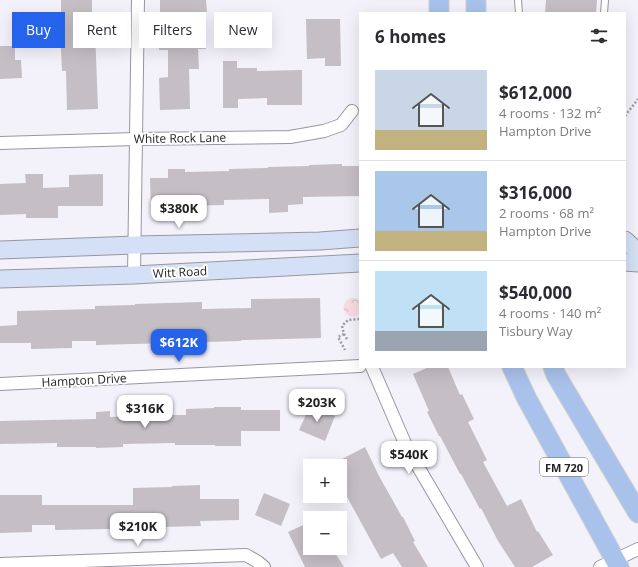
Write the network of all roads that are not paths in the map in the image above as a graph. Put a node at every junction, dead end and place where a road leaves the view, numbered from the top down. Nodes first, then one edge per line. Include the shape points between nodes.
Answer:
1 (138, 0) edge
2 (439, 0) edge
3 (476, 0) edge
4 (518, 0) edge
5 (605, 0) edge
6 (439, 12) edge
7 (476, 12) edge
8 (519, 12) edge
9 (604, 12) edge
10 (352, 111) dead end
11 (136, 139) junction
12 (0, 143) edge
13 (359, 238) edge
14 (626, 241) edge
15 (135, 245) junction
16 (0, 250) edge
17 (638, 252) edge
18 (626, 262) edge
19 (359, 263) edge
20 (638, 263) edge
21 (134, 275) junction
22 (0, 279) edge
23 (359, 366) edge
24 (372, 368) edge
25 (512, 368) edge
26 (553, 368) edge
27 (0, 384) edge
28 (638, 513) edge
29 (638, 549) edge
30 (0, 564) edge
31 (96, 564) edge
32 (611, 565) edge
33 (264, 567) edge
34 (477, 567) edge

1 - 11 street
2 - 6 main road
3 - 7 main road
4 - 8 lane
5 - 9 lane
10 - 11 street, White Rock Lane via 341,125 290,137
11 - 12 street, White Rock Lane
11 - 15 street
13 - 15 street
14 - 17 street
15 - 16 street
15 - 21 street
18 - 20 street
19 - 21 street, Witt Road
21 - 22 street, Witt Road
23 - 27 street, Hampton Drive
24 - 34 street via 407,448
25 - 32 main road, FM 720
26 - 28 main road, FM 720
29 - 32 street
30 - 31 street
31 - 33 street via 246,556

